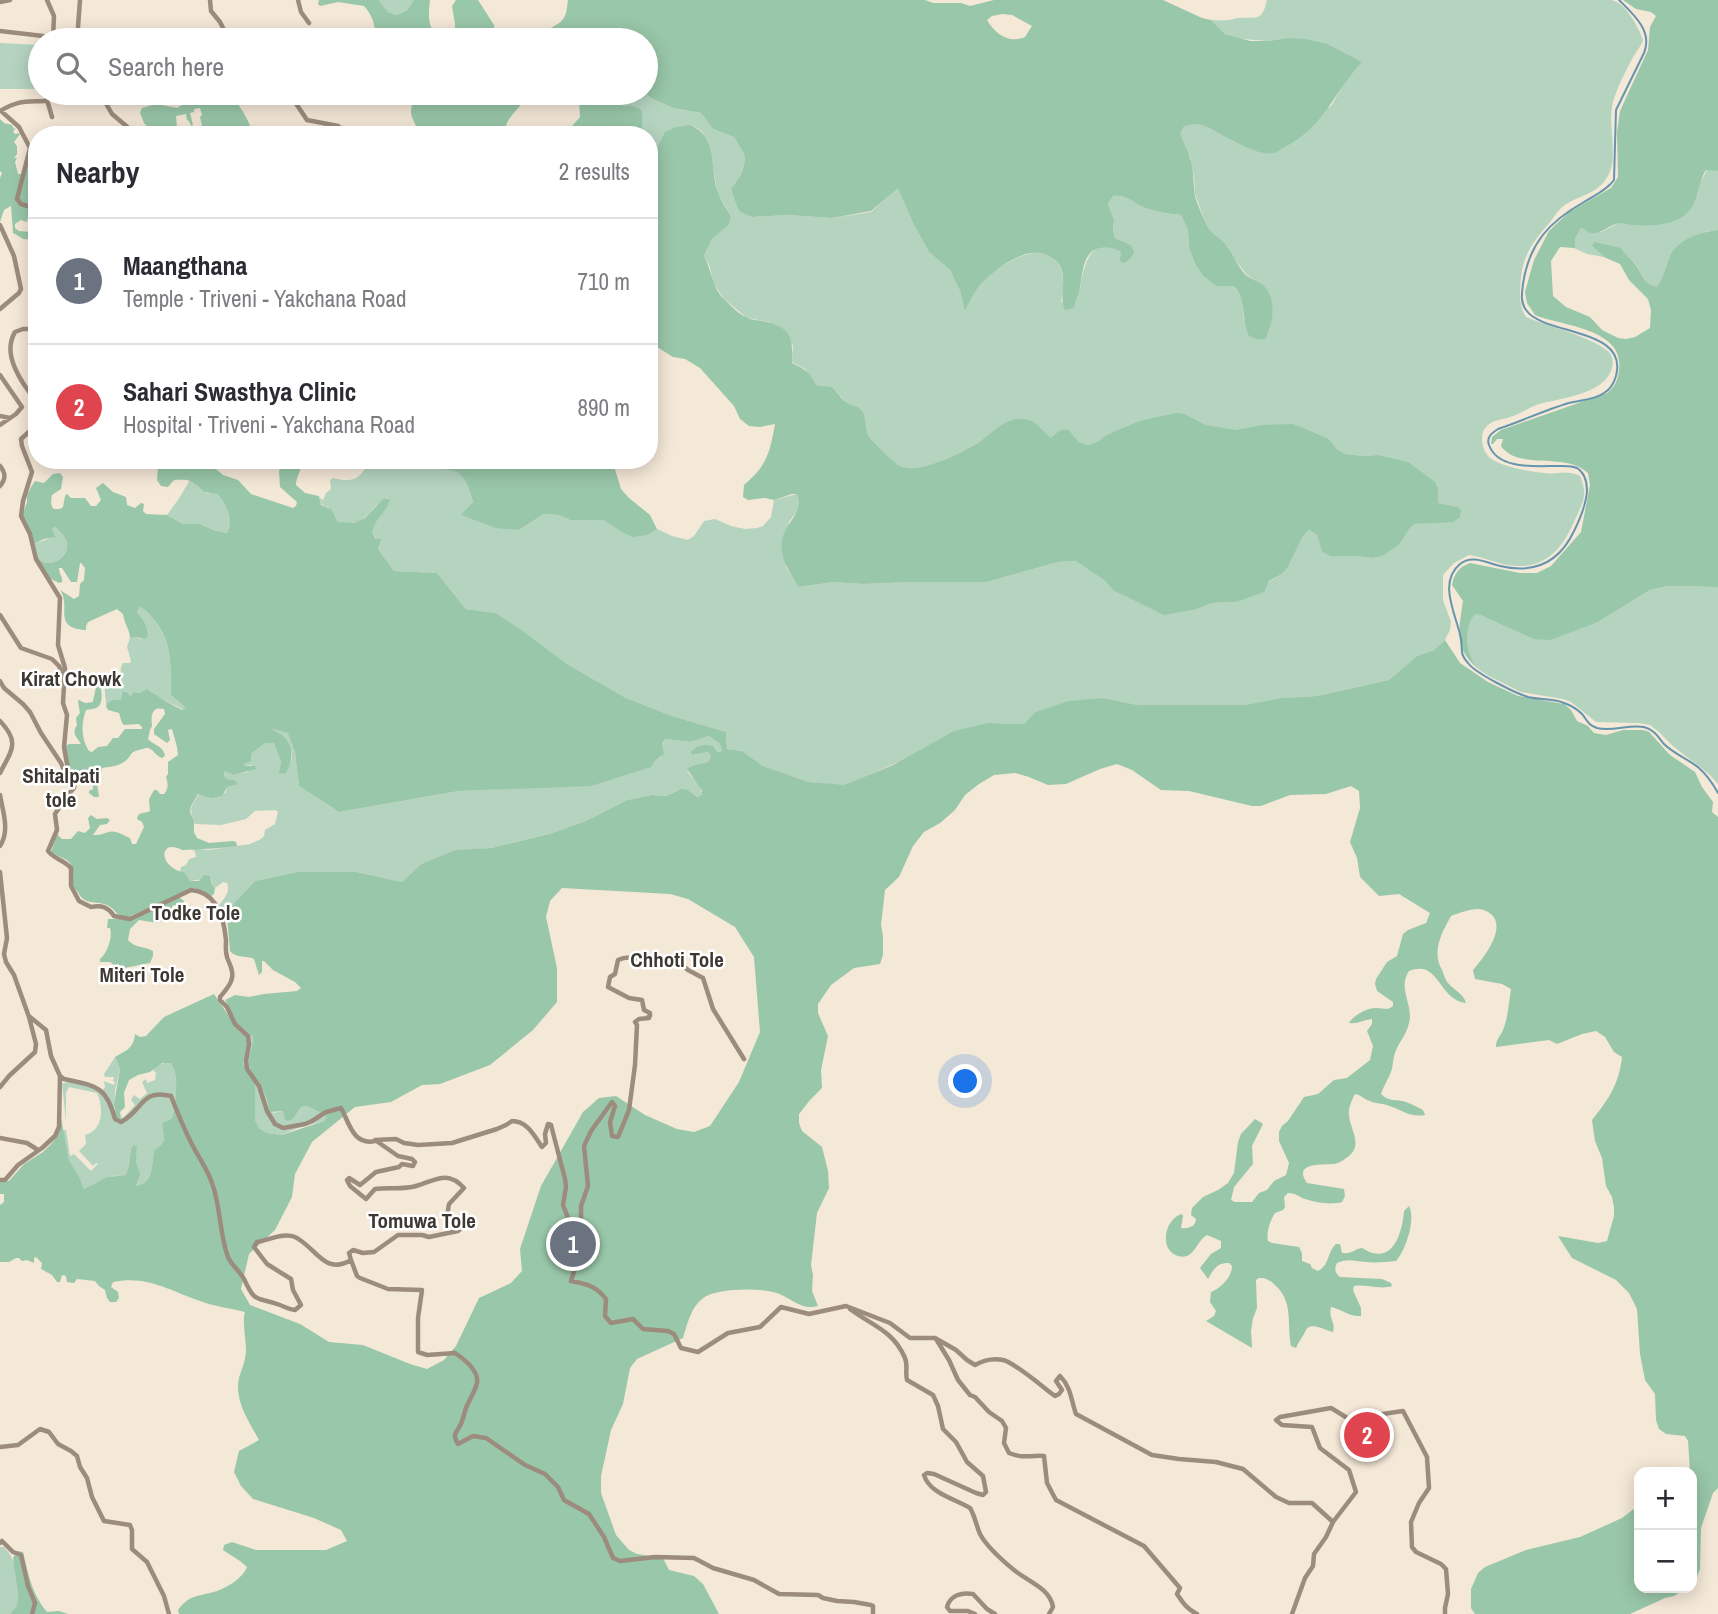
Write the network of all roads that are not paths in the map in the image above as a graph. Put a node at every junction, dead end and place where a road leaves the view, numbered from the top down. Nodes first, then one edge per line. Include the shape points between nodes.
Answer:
1 (10, 0) edge
2 (47, 0) edge
3 (80, 0) edge
4 (210, 0) edge
5 (298, 0) edge
6 (0, 2) edge
7 (309, 23) dead end
8 (54, 28) edge
9 (78, 28) edge
10 (223, 28) edge
11 (0, 30) edge
12 (28, 34) edge
13 (28, 100) edge
14 (48, 105) edge
15 (107, 105) edge
16 (297, 105) edge
17 (0, 111) edge
18 (52, 117) dead end
19 (126, 126) edge
20 (334, 126) edge
21 (28, 144) edge
22 (28, 156) edge
23 (28, 206) edge
24 (0, 225) edge
25 (0, 309) edge
26 (28, 329) edge
27 (0, 375) edge
28 (28, 390) edge
29 (28, 404) edge
30 (22, 407) junction
31 (0, 416) edge
32 (11, 418) junction
33 (0, 425) edge
34 (28, 433) edge
35 (28, 462) edge
36 (0, 466) edge
37 (31, 469) edge
38 (0, 486) edge
39 (0, 615) edge
40 (65, 678) junction
41 (0, 681) edge
42 (0, 721) edge
43 (0, 773) edge
44 (74, 788) junction
45 (0, 795) edge
46 (0, 846) edge
47 (0, 872) edge
48 (29, 1017) junction
49 (744, 1059) dead end
50 (60, 1076) junction
51 (0, 1087) edge
52 (0, 1138) edge
53 (375, 1140) junction
54 (38, 1150) junction
55 (0, 1180) edge
56 (577, 1241) junction
57 (351, 1260) junction
58 (846, 1306) junction
59 (936, 1338) junction
60 (0, 1447) edge
61 (1333, 1522) junction
62 (0, 1543) edge
63 (32, 1614) edge
64 (169, 1614) edge
65 (873, 1614) edge
66 (975, 1614) edge
67 (995, 1614) edge
68 (1049, 1614) edge
69 (1197, 1614) edge
70 (1292, 1614) edge
71 (1445, 1614) edge

1 - 6 street
2 - 8 street
3 - 9 street
4 - 10 street via 209,7
5 - 7 street
11 - 12 street
13 - 17 street
14 - 18 street
15 - 19 street
16 - 20 street via 307,120
17 - 21 street via 19,127
22 - 23 street via 17,199
24 - 25 street via 14,256 21,289
26 - 28 street via 15,332 10,341 11,359
27 - 30 street
29 - 30 street
30 - 32 street
31 - 32 street
32 - 33 street
34 - 35 street via 21,439
36 - 38 street via 5,477
37 - 40 street via 21,516 36,559 60,598 58,645
39 - 40 street via 21,648 52,659
40 - 44 street via 64,747
41 - 44 street via 30,712
42 - 43 street via 13,748
44 - 53 street via 55,814 57,830 48,852 71,867 71,886 79,901 130,919 187,891 210,897 222,917 233,972 220,1000 248,1036 247,1067 272,1119 287,1127 341,1108 354,1135 366,1142
45 - 46 street via 6,830
47 - 48 street via 8,938 4,954
48 - 50 street via 46,1030
48 - 51 street via 35,1052
49 - 56 street via 713,1009 704,978 674,958 654,963 618,960 608,987 642,1000 643,1010 650,1016 635,1022 629,1110 618,1137 612,1136 612,1102 584,1146 588,1186
50 - 54 street via 59,1127
50 - 57 street via 102,1090 115,1119 121,1122 150,1095 172,1096 216,1192 229,1259 259,1300 295,1310 301,1305 290,1279 267,1264 254,1247 257,1242 293,1236 321,1259 336,1265
52 - 54 street via 19,1140
53 - 56 street via 452,1143 519,1121 542,1146 551,1125 565,1179 562,1205
53 - 57 street via 398,1156 412,1159 414,1166 402,1164 376,1172 360,1185 349,1178 350,1186 366,1199 375,1189 416,1186 436,1178 456,1181 464,1188 449,1204 447,1216 463,1227 429,1237 397,1235 374,1252 353,1250
54 - 55 street
56 - 58 street via 583,1250 571,1281 599,1291 606,1299 605,1316 611,1323 633,1319 643,1329 668,1331 681,1348 698,1352 728,1333 760,1327 781,1307 809,1314
57 - 65 street via 359,1278 388,1289 422,1290 416,1349 427,1355 455,1353 474,1370 477,1384 455,1441 486,1438 545,1474 564,1500 589,1514 613,1558 694,1558 779,1594 818,1595 871,1605
58 - 59 street via 890,1323 910,1338
58 - 68 street via 892,1338 906,1359 907,1380 933,1395 943,1429 983,1476 986,1492 976,1493 934,1474 924,1475 926,1481 970,1508 984,1540 1050,1598 1053,1607
59 - 61 street via 975,1364 1006,1360 1055,1396 1062,1390 1056,1381 1060,1376 1069,1386 1076,1414 1152,1455 1243,1469 1276,1497 1289,1503 1312,1503
59 - 69 street via 958,1380 1002,1421 1009,1453 1021,1458 1044,1456 1047,1483 1056,1500 1144,1546 1180,1588 1177,1594 1182,1603
60 - 64 street via 18,1445 44,1429 77,1456 104,1521 130,1525 132,1549 147,1562
61 - 70 street via 1314,1553
61 - 71 street via 1356,1492 1349,1471 1320,1448 1312,1427 1282,1425 1276,1420 1331,1408 1349,1419 1403,1411 1427,1457 1429,1488 1411,1522 1413,1550 1446,1569
62 - 63 street via 20,1555 35,1603
66 - 67 street via 950,1611 947,1603 958,1595 973,1594

